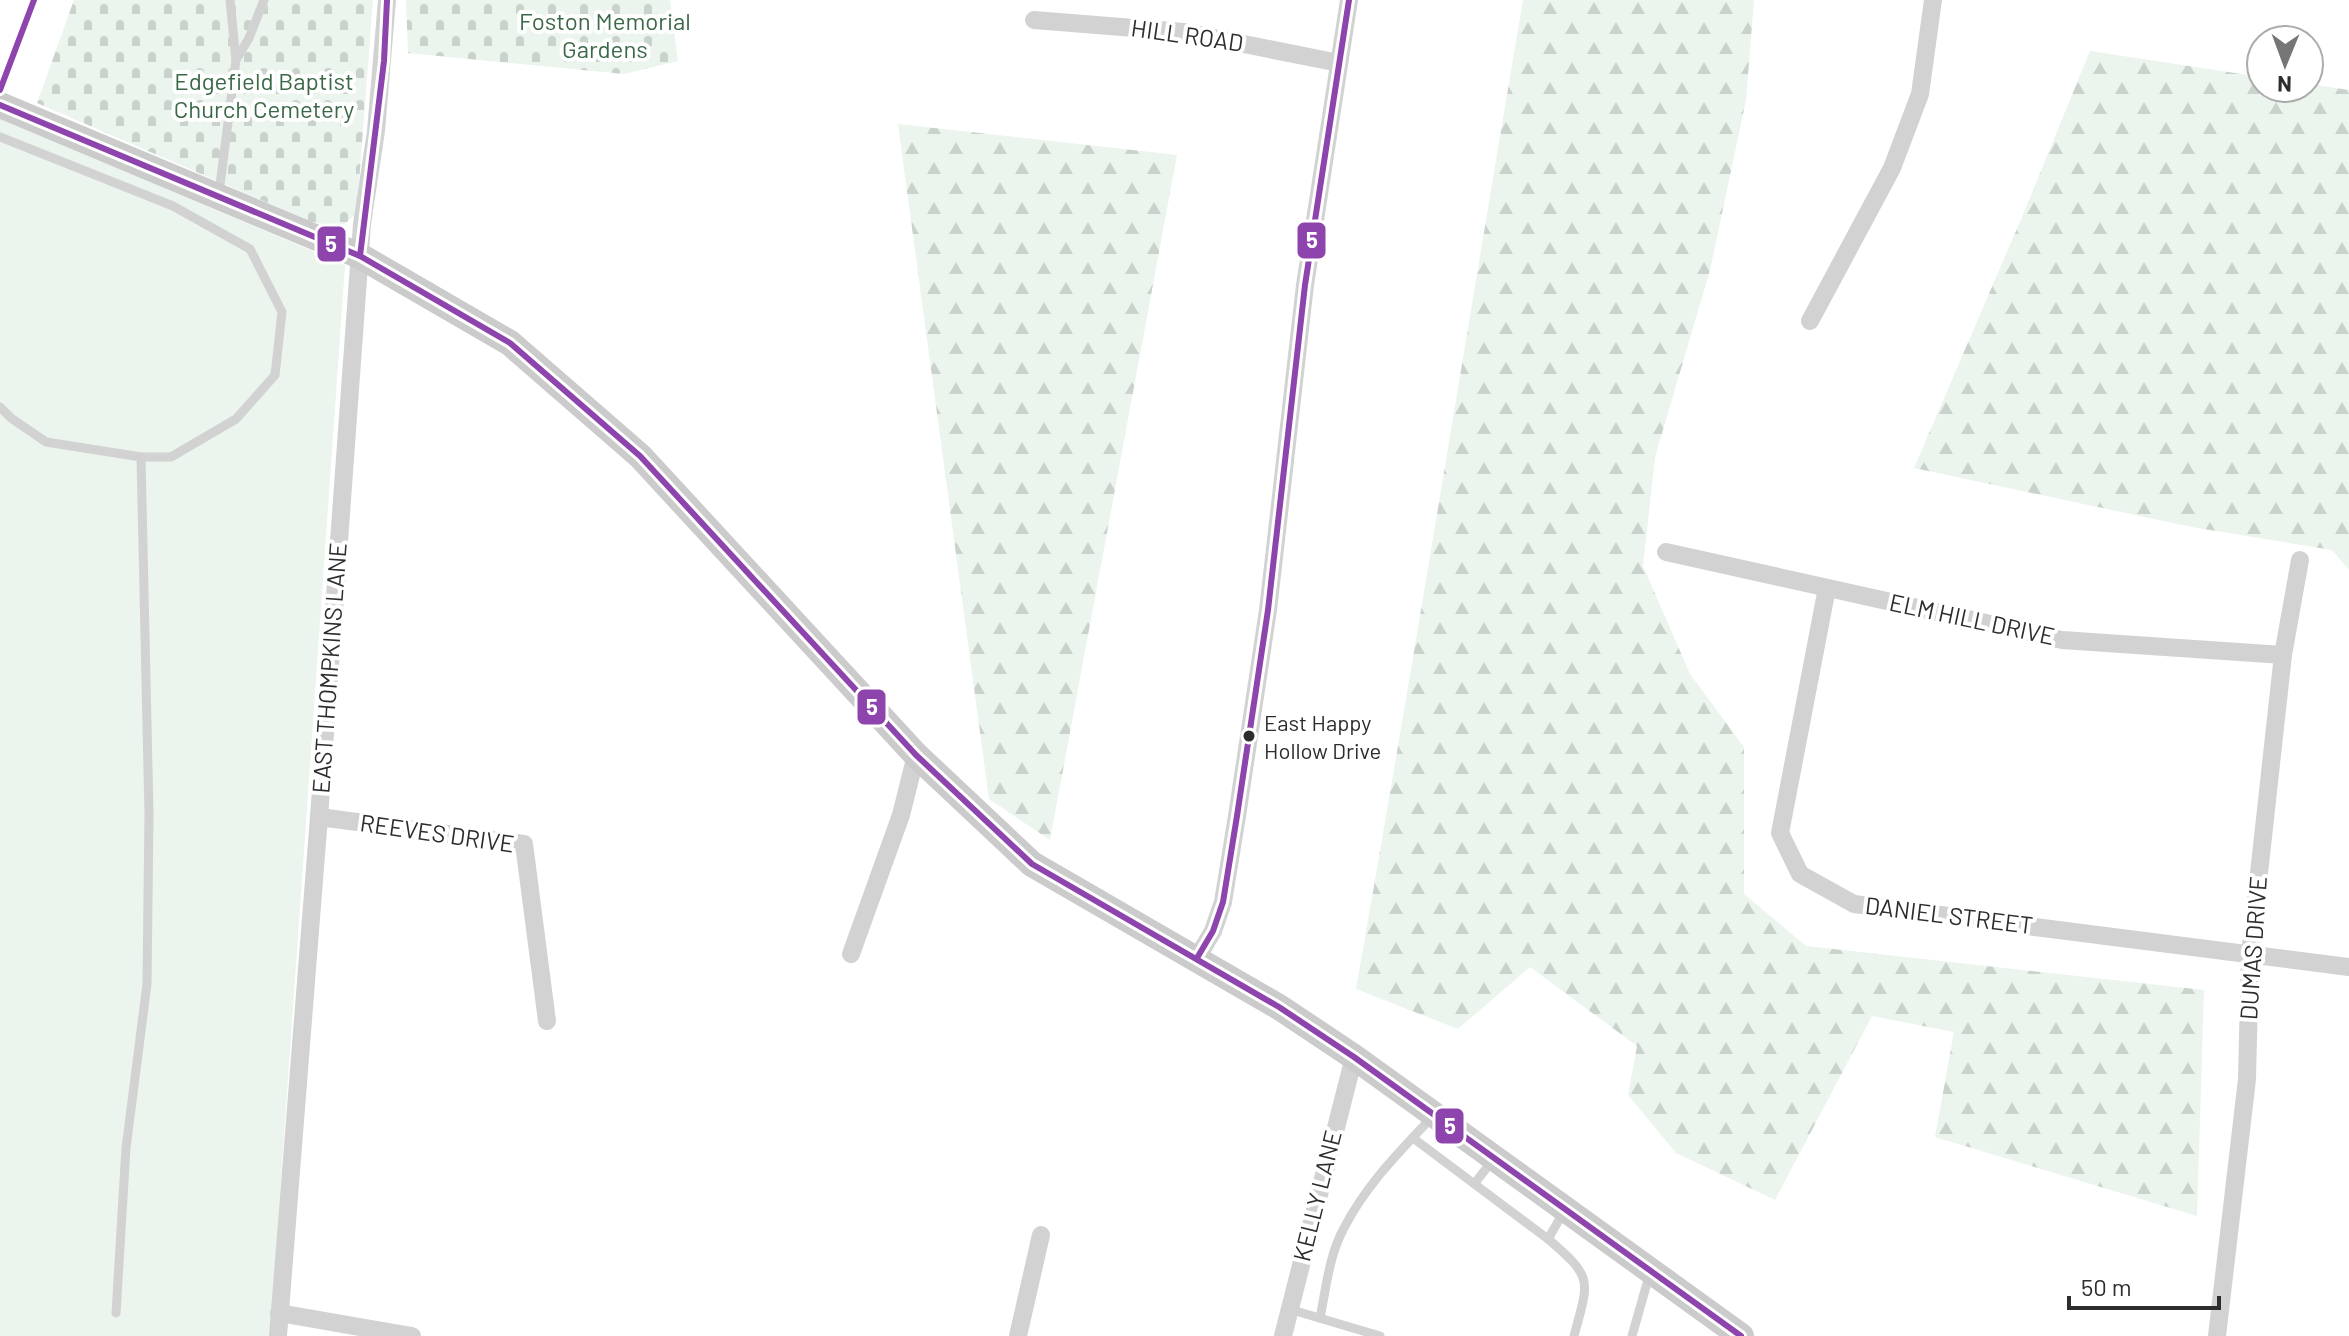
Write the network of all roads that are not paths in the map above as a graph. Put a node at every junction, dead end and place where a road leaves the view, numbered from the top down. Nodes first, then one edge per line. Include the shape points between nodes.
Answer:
1 (34, 0) edge
2 (230, 0) edge
3 (264, 0) edge
4 (387, 0) edge
5 (1349, 0) edge
6 (1933, 0) edge
7 (1034, 20) dead end
8 (236, 60) junction
9 (1339, 63) junction
10 (0, 90) edge
11 (0, 105) edge
12 (0, 137) edge
13 (219, 197) junction
14 (360, 256) junction
15 (1810, 321) dead end
16 (0, 407) edge
17 (141, 457) junction
18 (1666, 552) dead end
19 (2300, 560) dead end
20 (1827, 588) junction
21 (2283, 655) junction
22 (916, 755) junction
23 (319, 817) junction
24 (851, 954) dead end
25 (2250, 955) junction
26 (1197, 958) junction
27 (2349, 967) edge
28 (547, 1021) dead end
29 (1354, 1057) junction
30 (1434, 1115) junction
31 (1413, 1138) junction
32 (1494, 1159) junction
33 (1475, 1183) junction
34 (1564, 1210) junction
35 (1041, 1235) dead end
36 (1548, 1239) junction
37 (1650, 1272) junction
38 (1289, 1309) junction
39 (116, 1313) dead end
40 (279, 1313) junction
41 (1320, 1318) junction
42 (278, 1336) edge
43 (412, 1336) edge
44 (1018, 1336) edge
45 (1283, 1336) edge
46 (1380, 1336) edge
47 (1574, 1336) edge
48 (1632, 1336) edge
49 (1741, 1336) edge
50 (2217, 1336) edge

1 - 10 lane
2 - 8 lane
3 - 8 lane
4 - 14 street, EAST THOMPKINS LANE
5 - 9 street
6 - 15 street via 1920,94 1892,168
7 - 9 street, HILL ROAD via 1184,32
8 - 13 lane
9 - 26 street via 1237,816 1223,902
11 - 13 street
12 - 17 lane via 173,206 250,249 282,312 275,375 236,419 171,457
13 - 14 street
14 - 22 street via 510,343 640,456
14 - 23 street, EAST THOMPKINS LANE
16 - 17 lane via 46,442
17 - 39 lane via 147,984 126,1148
18 - 20 street, ELM HILL DRIVE
19 - 21 street, DUMAS DRIVE
20 - 21 street, ELM HILL DRIVE via 2062,640
20 - 25 street, DANIEL STREET via 1780,833 1800,874 1854,904
21 - 25 street, DUMAS DRIVE
22 - 24 street via 901,815
22 - 26 street via 1032,864
23 - 28 street, REEVES DRIVE via 524,844
23 - 40 street, EAST THOMPKINS LANE
25 - 27 street, DANIEL STREET
25 - 50 street, DUMAS DRIVE via 2247,1079
26 - 29 street
29 - 30 street
29 - 38 street, KELLY LANE
30 - 31 lane
30 - 32 street
31 - 33 lane
31 - 41 lane via 1378,1175 1343,1229
32 - 33 lane
32 - 34 street
33 - 36 lane
34 - 36 lane
34 - 37 street
35 - 44 street
36 - 47 lane via 1583,1271 1586,1282
37 - 48 lane
37 - 49 street
38 - 41 lane
38 - 45 street, KELLY LANE
40 - 42 street, EAST THOMPKINS LANE
40 - 43 street
41 - 46 lane

